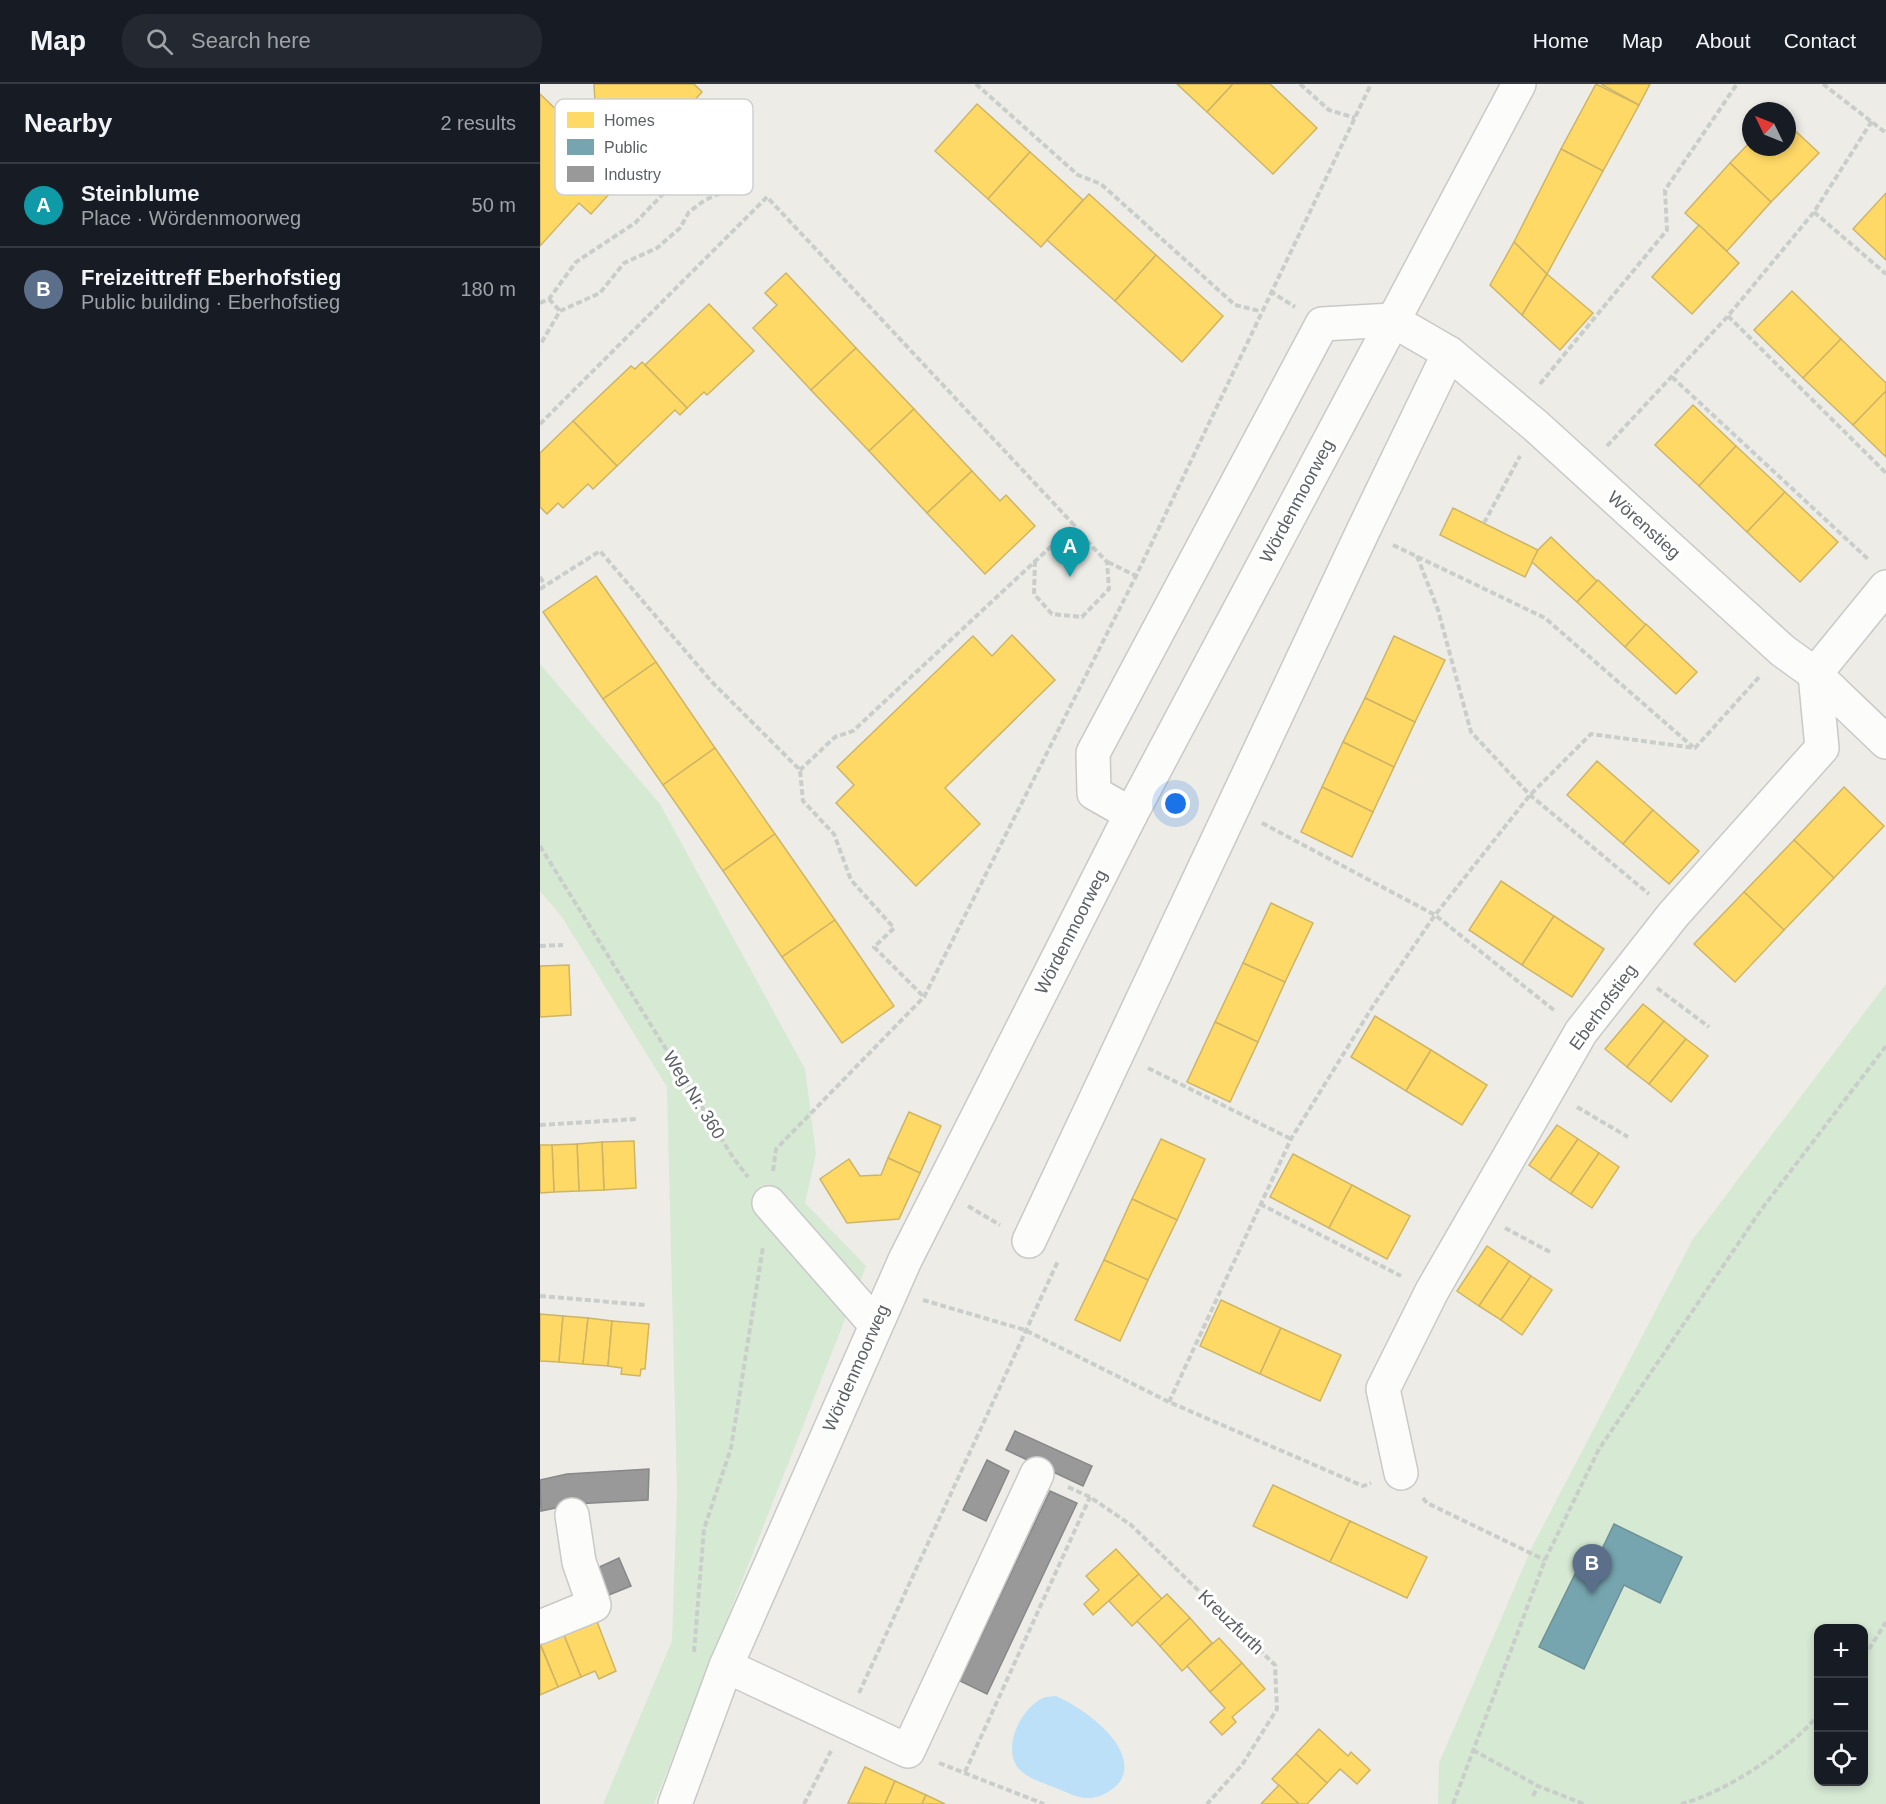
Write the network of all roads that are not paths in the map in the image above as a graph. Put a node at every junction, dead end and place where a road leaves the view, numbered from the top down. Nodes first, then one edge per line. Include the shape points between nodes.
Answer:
1 (1519, 84) edge
2 (1392, 320) junction
3 (1449, 353) junction
4 (1882, 578) edge
5 (1815, 674) junction
6 (1886, 742) edge
7 (1131, 814) junction
8 (769, 1203) road end
9 (1029, 1241) road end
10 (875, 1324) junction
11 (1401, 1473) road end
12 (1037, 1474) road end
13 (572, 1515) dead end
14 (540, 1627) edge
15 (726, 1666) junction
16 (675, 1804) edge

1 - 2 street, Wördenmoorweg
2 - 3 street, Wörenstieg
2 - 7 street, Wördenmoorweg
2 - 7 street via 1322,324 1093,753 1094,793
3 - 5 street, Wörenstieg via 1527,418 1783,651
3 - 9 street
4 - 5 street
5 - 6 street, Wörenstieg
5 - 11 street, Eberhofstieg via 1822,748 1673,915 1581,1032 1432,1291 1383,1389
7 - 10 street, Wördenmoorweg
8 - 10 street
10 - 15 street, Wördenmoorweg
12 - 15 street via 908,1750
13 - 14 street via 579,1562 594,1605
15 - 16 street, Wördenmoorweg

